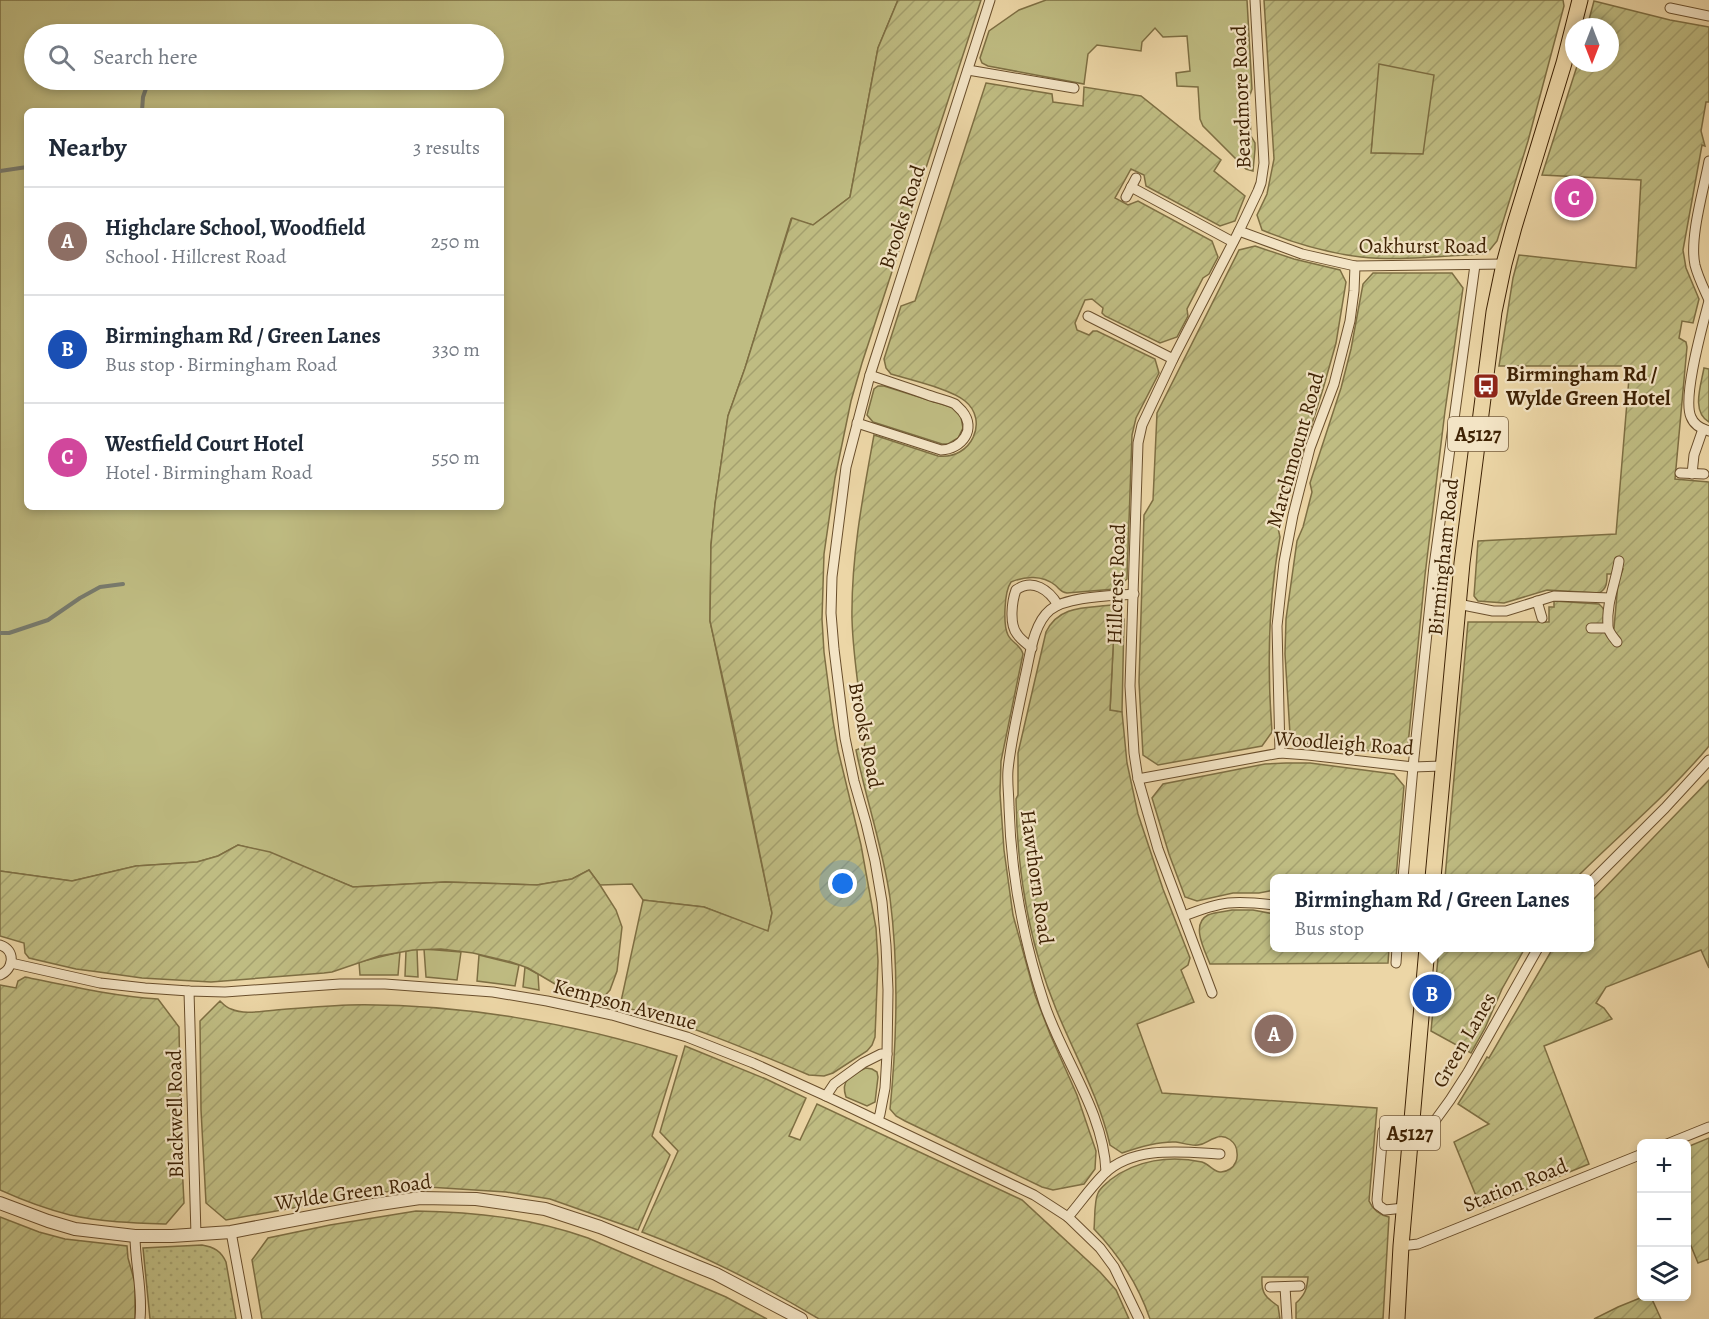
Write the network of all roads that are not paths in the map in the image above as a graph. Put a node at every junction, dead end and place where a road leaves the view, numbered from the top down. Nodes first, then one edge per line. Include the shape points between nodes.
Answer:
1 (990, 0) edge
2 (1255, 0) edge
3 (1580, 0) edge
4 (1670, 8) dead end
5 (1709, 16) edge
6 (968, 70) junction
7 (1074, 88) dead end
8 (1709, 163) edge
9 (1136, 178) dead end
10 (1258, 191) joint
11 (1239, 231) junction
12 (1233, 242) junction
13 (1504, 264) junction
14 (1475, 265) junction
15 (1355, 266) junction
16 (1709, 301) edge
17 (1088, 316) dead end
18 (1173, 359) junction
19 (870, 375) junction
20 (857, 423) junction
21 (1706, 430) edge
22 (1680, 473) dead end
23 (1692, 474) junction
24 (1704, 474) dead end
25 (1619, 561) dead end
26 (1134, 594) junction
27 (1610, 598) junction
28 (1537, 602) junction
29 (1458, 604) junction
30 (1058, 605) junction
31 (1542, 618) dead end
32 (1591, 628) dead end
33 (1607, 628) junction
34 (1617, 642) dead end
35 (1032, 648) junction
36 (1280, 753) junction
37 (1709, 760) edge
38 (1442, 766) junction
39 (1413, 767) junction
40 (1138, 779) junction
41 (1403, 874) edge
42 (1433, 874) edge
43 (1594, 880) edge
44 (1270, 904) edge
45 (1184, 916) junction
46 (0, 945) edge
47 (1397, 952) edge
48 (1427, 952) edge
49 (1536, 952) edge
50 (11, 963) junction
51 (1396, 963) dead end
52 (0, 975) edge
53 (189, 991) junction
54 (1212, 993) dead end
55 (887, 1054) junction
56 (826, 1096) junction
57 (878, 1120) junction
58 (1709, 1127) edge
59 (1383, 1131) dead end
60 (1410, 1136) junction
61 (1678, 1139) edge
62 (1220, 1154) dead end
63 (1637, 1156) edge
64 (1106, 1172) junction
65 (0, 1203) edge
66 (1404, 1208) junction
67 (1068, 1217) junction
68 (231, 1232) junction
69 (196, 1235) junction
70 (135, 1236) junction
71 (1401, 1246) junction
72 (1300, 1286) dead end
73 (1270, 1287) dead end
74 (1285, 1287) junction
75 (140, 1319) edge
76 (248, 1319) edge
77 (801, 1319) edge
78 (1139, 1319) edge
79 (1287, 1319) edge
80 (1397, 1319) edge

1 - 6 street, Brooks Road
2 - 10 street, Beardmore Road via 1264,163
3 - 13 main road, Birmingham Road / A5127
4 - 5 street
6 - 7 street
6 - 19 street, Brooks Road
8 - 16 street via 1693,251
9 - 12 street via 1128,192
10 - 11 street, Hillcrest Road
11 - 12 street, Hillcrest Road
11 - 15 street, Oakhurst Road via 1302,254
12 - 18 street, Hillcrest Road
13 - 14 street, Oakhurst Road
13 - 29 main road, Birmingham Road / A5127 via 1485,378
14 - 15 street, Oakhurst Road
14 - 39 street, Birmingham Road via 1434,566
15 - 36 street, Marchmount Road via 1350,321 1334,384 1310,448 1284,562 1277,626
16 - 21 street via 1692,373 1689,412 1691,419
17 - 18 street
18 - 26 street, Hillcrest Road via 1142,425 1138,443
19 - 20 street, Brooks Road
19 - 20 street via 954,404 965,416 966,435 957,446 941,450
20 - 55 street, Brooks Road via 844,478 831,613 845,738 882,902 887,957
21 - 23 street via 1694,455
22 - 23 street
23 - 24 street
25 - 27 street
26 - 30 street
26 - 40 street, Hillcrest Road via 1130,686
27 - 28 street via 1554,596
27 - 33 street
28 - 29 street via 1506,611
28 - 31 street
29 - 38 main road, Birmingham Road / A5127
30 - 35 street, Hawthorn Road via 1044,616
30 - 35 street via 1052,594 1033,585 1016,590 1013,626
32 - 33 street
33 - 34 street
35 - 64 street, Hawthorn Road via 1008,772 1010,831 1020,912 1045,1006 1097,1126
36 - 39 street, Woodleigh Road
36 - 40 street, Woodleigh Road
37 - 43 street
38 - 39 street, Woodleigh Road
38 - 42 main road, Birmingham Road / A5127
39 - 41 street, Birmingham Road
40 - 45 street, Hillcrest Road via 1158,849
44 - 45 street via 1221,903
45 - 54 street, Hillcrest Road
46 - 50 street via 9,950
47 - 51 street
48 - 60 main road, A5127
49 - 60 street, Green Lanes via 1450,1100 1426,1133
50 - 52 street
50 - 53 street, Kempson Avenue via 100,983
53 - 56 street, Kempson Avenue via 385,984 536,999 612,1015 687,1037
53 - 69 street, Blackwell Road
55 - 56 street via 847,1073
55 - 57 street, Brooks Road
56 - 57 street, Kempson Avenue
57 - 67 street, Kempson Avenue via 1034,1195
58 - 61 street
59 - 66 street via 1378,1205 1385,1210
60 - 66 main road, A5127
62 - 64 street via 1150,1153
63 - 71 street, Station Road via 1419,1244
64 - 67 street
65 - 70 street, Wylde Green Road via 75,1229
66 - 71 main road, A5127
67 - 78 street, Kempson Avenue via 1114,1267
68 - 69 street, Wylde Green Road
68 - 76 street
68 - 77 street, Wylde Green Road via 420,1198 476,1199 545,1209 716,1274
69 - 70 street, Wylde Green Road
70 - 75 street via 142,1302
71 - 80 main road, A5127
72 - 74 street
73 - 74 street
74 - 79 street

